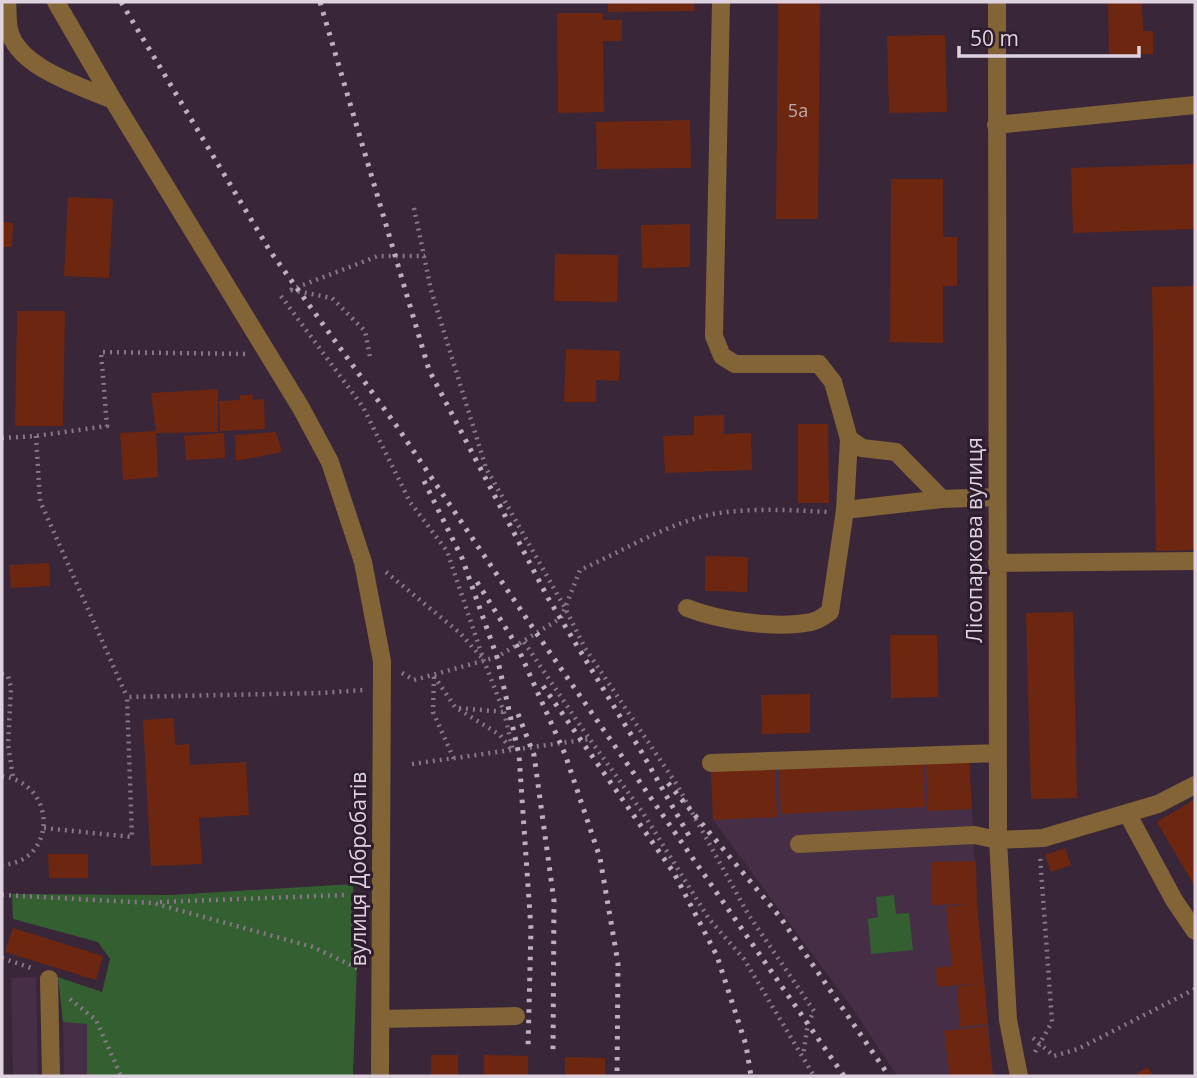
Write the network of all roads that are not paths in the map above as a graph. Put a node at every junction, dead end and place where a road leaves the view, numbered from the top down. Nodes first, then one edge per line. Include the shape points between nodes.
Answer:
1 (7, 2) edge
2 (56, 2) edge
3 (722, 2) edge
4 (997, 2) edge
5 (113, 100) junction
6 (1195, 105) edge
7 (996, 125) junction
8 (849, 439) junction
9 (997, 497) junction
10 (942, 499) junction
11 (845, 509) junction
12 (1195, 561) edge
13 (997, 563) junction
14 (687, 608) dead end
15 (998, 753) junction
16 (711, 763) dead end
17 (1195, 785) edge
18 (1127, 813) junction
19 (998, 840) junction
20 (799, 844) dead end
21 (1195, 931) edge
22 (50, 979) dead end
23 (516, 1016) dead end
24 (381, 1018) junction
25 (51, 1076) edge
26 (380, 1076) edge
27 (1019, 1076) edge

1 - 5 street via 9,30 29,60
2 - 5 street, вулиця Добробатів
3 - 8 street via 714,336 722,356 735,364 819,364 833,382
4 - 7 street, Лісопаркова вулиця
5 - 24 street, вулиця Добробатів via 330,462 359,550 382,662
6 - 7 street
7 - 9 street, Лісопаркова вулиця
8 - 10 street via 862,448 896,452
8 - 11 street
9 - 10 street
9 - 13 street, Лісопаркова вулиця
10 - 11 street
11 - 14 street via 831,612 814,622 792,624 732,620
12 - 13 street
13 - 15 street, Лісопаркова вулиця
15 - 16 street
15 - 19 street, Лісопаркова вулиця
17 - 18 street
18 - 19 street via 1038,838
18 - 21 street
19 - 20 street via 974,835
19 - 27 street, Лісопаркова вулиця via 1011,1036
22 - 25 street
23 - 24 street
24 - 26 street, вулиця Добробатів

